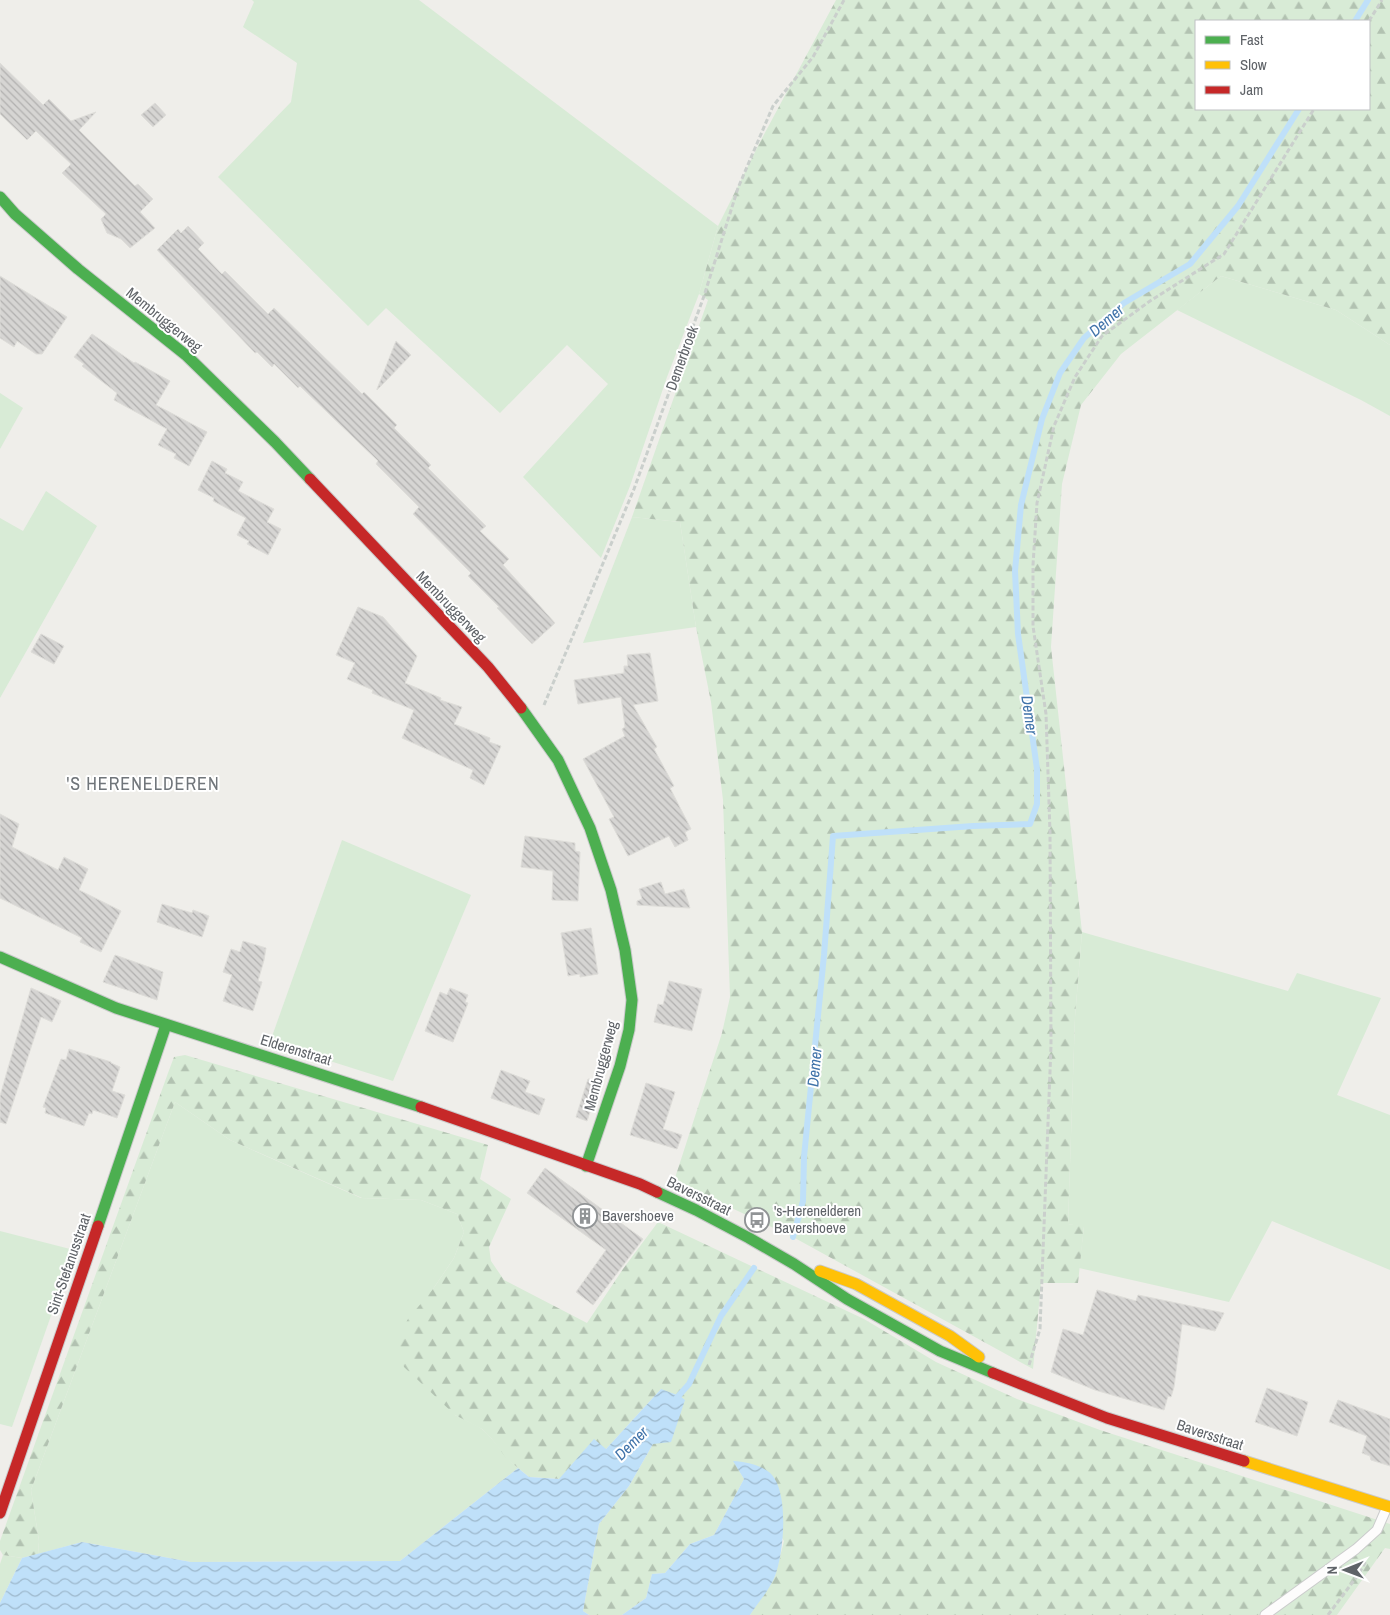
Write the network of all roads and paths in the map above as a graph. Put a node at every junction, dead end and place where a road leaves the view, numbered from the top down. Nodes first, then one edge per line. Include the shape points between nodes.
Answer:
1 (844, 0) edge
2 (1382, 0) edge
3 (1370, 20) edge
4 (1313, 110) edge
5 (0, 197) edge
6 (535, 726) junction
7 (0, 957) edge
8 (166, 1025) junction
9 (586, 1166) junction
10 (794, 1264) junction
11 (1022, 1385) junction
12 (1388, 1507) edge
13 (0, 1513) edge
14 (1367, 1559) dead end
15 (1266, 1615) edge
16 (1328, 1615) edge

1 - 6 path, Demerbroek via 813,57 773,106 742,178 704,296 638,479
2 - 3 path
4 - 11 path via 1224,254 1102,336 1075,377 1054,426 1037,503 1032,565 1033,626 1046,714 1051,1046 1040,1329
5 - 6 main road, Membruggerweg via 78,269 187,356 275,442 488,667
6 - 9 main road, Membruggerweg via 558,760 590,828 611,890 625,950 632,1000 620,1066
7 - 8 main road, Elderenstraat via 116,1008
8 - 9 main road, Elderenstraat via 375,1091
8 - 13 main road, Sint-Stefanusstraat
9 - 10 main road, Baversstraat via 640,1184 696,1210
10 - 11 main road, Baversstraat via 847,1299 940,1350
10 - 11 main road, Baversstraat via 856,1284 950,1336
11 - 12 main road, Baversstraat via 1108,1418
12 - 15 lane via 1377,1530 1356,1549
14 - 16 path

